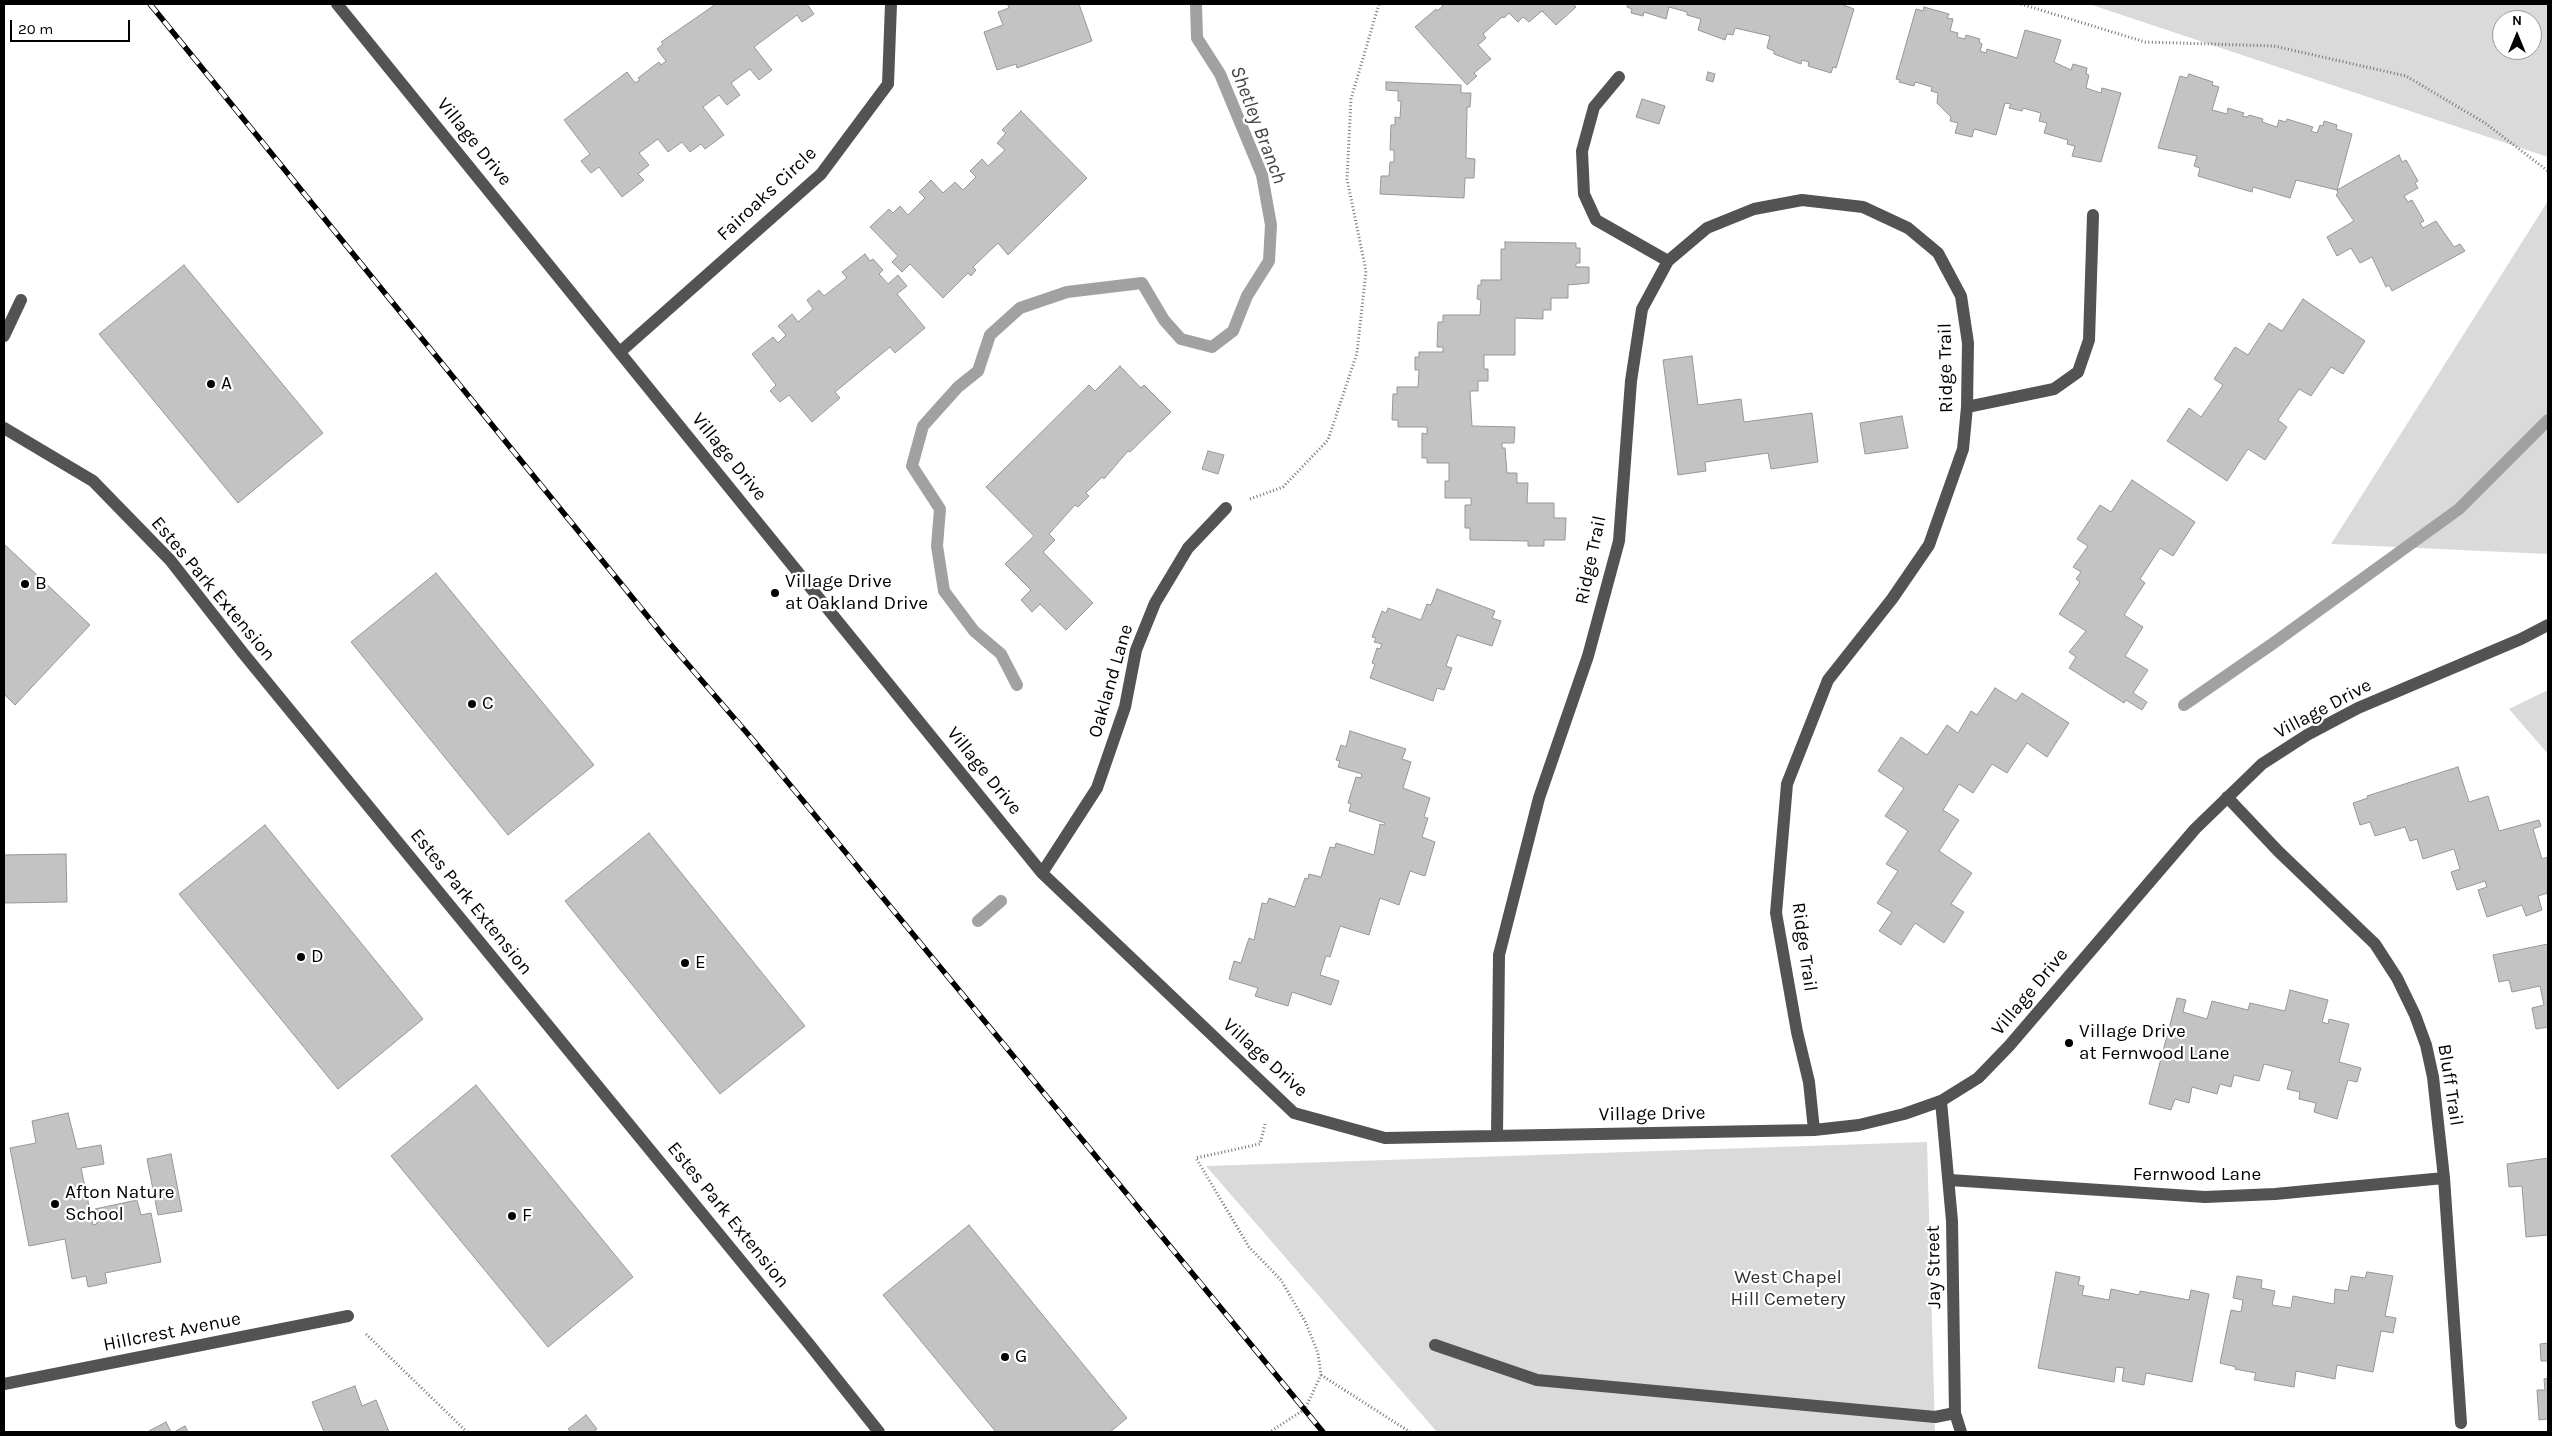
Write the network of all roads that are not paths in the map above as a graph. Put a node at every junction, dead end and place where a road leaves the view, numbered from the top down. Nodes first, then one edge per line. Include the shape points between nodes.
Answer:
1 (338, 4) edge
2 (891, 4) edge
3 (1620, 77) dead end
4 (2092, 216) dead end
5 (1668, 260) junction
6 (21, 300) dead end
7 (4, 336) edge
8 (620, 352) junction
9 (1967, 407) junction
10 (4, 428) edge
11 (1226, 508) road end
12 (2548, 625) edge
13 (2227, 797) junction
14 (1042, 873) junction
15 (1942, 1101) junction
16 (1814, 1130) junction
17 (1496, 1136) junction
18 (2444, 1178) junction
19 (1950, 1180) junction
20 (348, 1316) road end
21 (1435, 1345) dead end
22 (4, 1384) edge
23 (1955, 1413) junction
24 (2462, 1423) dead end
25 (879, 1432) edge
26 (1961, 1432) edge

1 - 8 street, Village Drive
2 - 8 street, Fairoaks Circle via 888,84 821,174
3 - 5 street via 1594,107 1582,151 1584,194 1596,220
4 - 9 street via 2089,340 2078,372 2054,389
5 - 9 street, Ridge Trail via 1707,228 1754,209 1802,200 1863,207 1908,228 1938,253 1961,296 1968,343
5 - 17 street, Ridge Trail via 1642,309 1631,380 1619,541 1588,656 1539,798 1499,955
6 - 7 street
8 - 14 street, Village Drive
9 - 16 street, Ridge Trail via 1962,449 1929,545 1892,599 1828,680 1787,784 1776,913 1809,1082
10 - 25 street, Estes Park Extension via 93,481 170,560 242,653
11 - 14 street, Oakland Lane via 1188,548 1155,603 1136,650 1126,707 1097,788
12 - 13 street, Village Drive via 2358,708 2307,735 2262,764
13 - 15 street, Village Drive via 2144,886 2010,1046 1978,1078
13 - 18 street, Bluff Trail via 2375,944 2397,978 2420,1030 2433,1077
14 - 17 street, Village Drive via 1294,1113 1385,1138
15 - 16 street, Village Drive via 1859,1125
15 - 19 street, Jay Street
16 - 17 street, Village Drive
18 - 19 street, Fernwood Lane via 2205,1198
18 - 24 street, Bluff Trail
19 - 23 street, Jay Street
20 - 22 street, Hillcrest Avenue
21 - 23 street via 1537,1380 1926,1416
23 - 26 street, Jay Street

